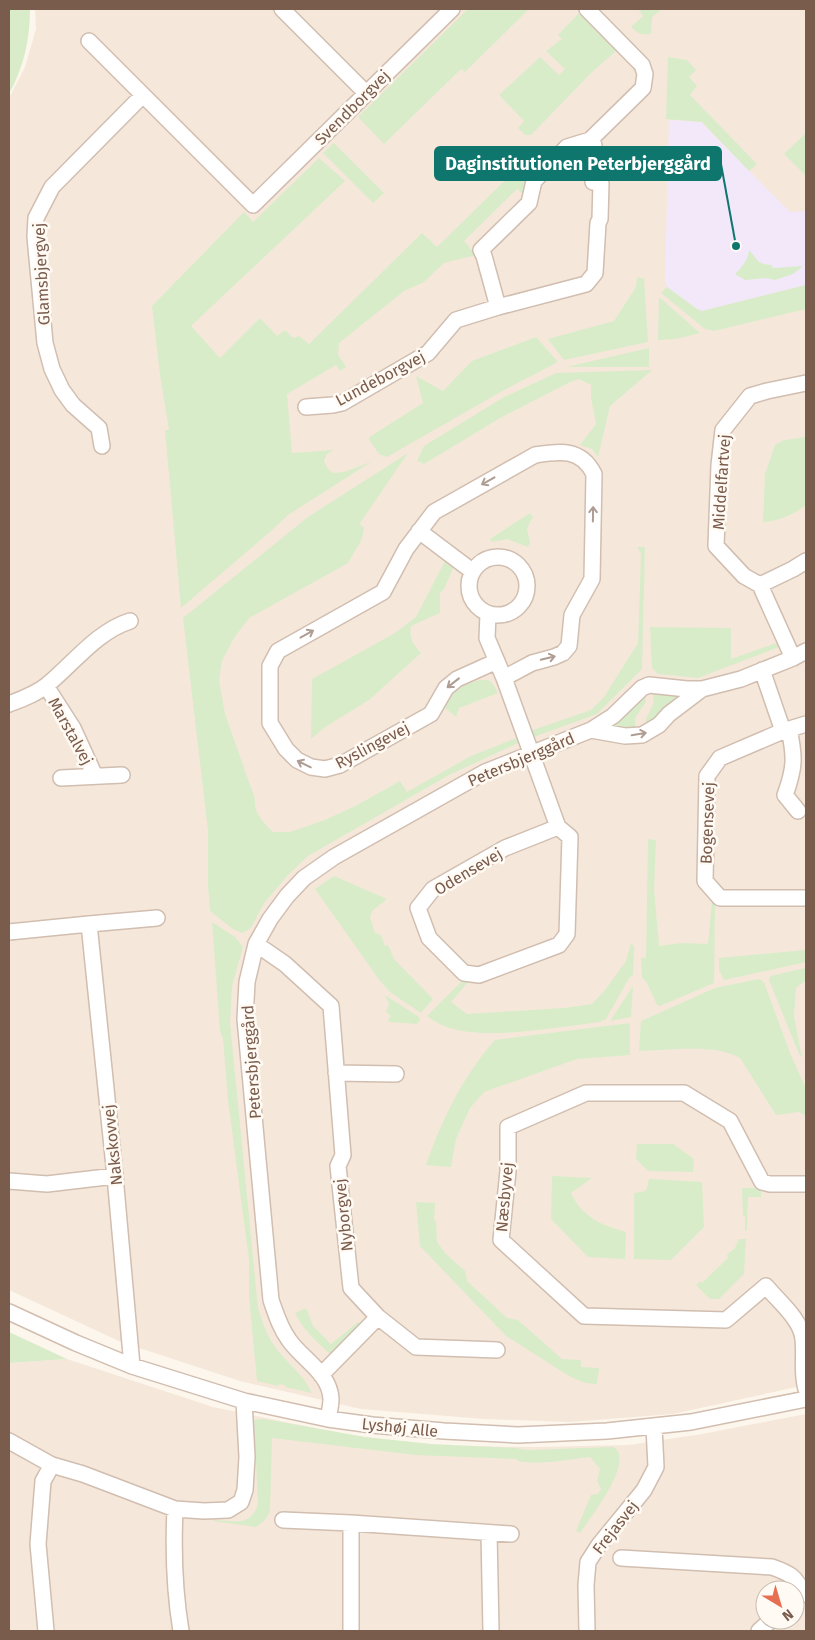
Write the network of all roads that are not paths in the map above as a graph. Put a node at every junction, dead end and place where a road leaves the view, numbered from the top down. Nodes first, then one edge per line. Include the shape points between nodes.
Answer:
1 (282, 9) edge
2 (452, 9) edge
3 (587, 9) edge
4 (89, 41) dead end
5 (366, 93) junction
6 (143, 95) junction
7 (590, 140) junction
8 (498, 307) junction
9 (806, 383) edge
10 (306, 407) dead end
11 (102, 446) dead end
12 (419, 531) junction
13 (806, 561) edge
14 (472, 572) junction
15 (760, 585) junction
16 (488, 614) junction
17 (130, 621) dead end
18 (800, 655) edge
19 (497, 661) junction
20 (762, 670) junction
21 (504, 678) junction
22 (46, 686) junction
23 (702, 689) junction
24 (9, 704) edge
25 (806, 724) edge
26 (591, 730) junction
27 (786, 730) junction
28 (531, 752) junction
29 (122, 775) dead end
30 (95, 776) junction
31 (61, 778) dead end
32 (798, 811) dead end
33 (558, 827) junction
34 (806, 898) edge
35 (158, 918) dead end
36 (89, 924) junction
37 (9, 932) edge
38 (256, 944) junction
39 (336, 1074) junction
40 (396, 1074) dead end
41 (115, 1176) junction
42 (9, 1181) edge
43 (806, 1184) edge
44 (9, 1312) edge
45 (378, 1317) junction
46 (497, 1350) dead end
47 (132, 1366) junction
48 (321, 1375) junction
49 (806, 1389) edge
50 (806, 1399) edge
51 (244, 1401) junction
52 (328, 1419) junction
53 (654, 1427) junction
54 (9, 1441) edge
55 (52, 1465) junction
56 (174, 1509) junction
57 (283, 1520) dead end
58 (351, 1523) junction
59 (489, 1533) junction
60 (511, 1534) dead end
61 (621, 1558) dead end
62 (797, 1580) edge
63 (46, 1631) edge
64 (181, 1631) edge
65 (350, 1631) edge
66 (491, 1631) edge
67 (587, 1631) edge

1 - 5 street
2 - 5 street, Svendborgvej
3 - 7 street via 642,65 645,74 643,88
4 - 6 street
5 - 6 street, Svendborgvej via 253,205
6 - 11 street, Glamsbjergvej via 52,187 36,218 45,343 52,369 73,405 98,428
7 - 8 street via 567,147 534,181 529,203 481,250
7 - 8 street, Lundeborgvej via 594,145 593,182 601,183 595,273 586,284
8 - 10 street, Lundeborgvej via 456,320 428,353 342,402
9 - 15 street, Middelfartvej via 750,396 723,430 716,546 744,576
12 - 14 street
19 -> 12 street, Ryslingevej via 446,688 431,714 340,765 324,769 297,760 270,723 270,666 278,651 383,592
21 -> 12 street, Ryslingevej via 532,663 563,653 569,646 572,615 592,579 594,474 589,464 574,454 553,452 535,455 434,512
13 - 15 street
14 - 16 street via 468,588 470,596 475,605
14 - 16 street via 484,560 503,557 516,562 525,576 527,590 520,606 505,615
15 - 18 street
16 - 19 street via 487,638
17 - 22 street, Marstalvej via 116,625 102,635
18 - 20 street, Petersbjerggård
19 - 21 street
20 - 23 street, Petersbjerggård
20 - 27 street
21 - 28 street
22 - 24 street, Marstalvej
22 - 30 street, Marstalvej via 73,728
23 - 26 street, Petersbjerggård via 649,685
26 -> 23 street, Petersbjerggård via 625,736 642,735 659,726 669,714
25 - 27 street, Bogensevej
26 - 28 street, Petersbjerggård
27 - 32 street via 793,749 793,774 785,795
27 - 34 street, Bogensevej via 720,758 708,776 705,881 720,898
28 - 33 street, Odensevej
28 - 38 street, Petersbjerggård via 485,772 334,857 304,878 287,896
29 - 30 street, Marstalvej
30 - 31 street, Marstalvej
33 - 33 street, Odensevej via 505,848 434,889 418,908 429,938 464,973 479,975 559,945 567,934 570,837
35 - 36 street
36 - 37 street
36 - 41 street, Nakskovvej
38 - 39 street, Nyborgvej via 285,964 331,1006
38 - 48 street, Petersbjerggård via 246,982 245,1019 272,1300 279,1324 289,1340
39 - 40 street
39 - 45 street, Nyborgvej via 343,1155 338,1166 350,1288
41 - 42 street via 47,1184
41 - 47 street, Nakskovvej
43 - 49 street, Næsbyvej via 762,1182 730,1121 684,1093 586,1093 508,1127 508,1171 500,1240 584,1316 726,1320 766,1286 796,1321 803,1337
44 - 47 street, Lyshøj Alle
45 - 46 street, Nyborgvej via 416,1347
45 - 48 street
47 - 51 street, Lyshøj Alle
48 - 52 street, Petersbjerggård via 328,1386
50 - 53 street, Lyshøj Alle
51 - 52 street, Lyshøj Alle
51 - 56 street via 247,1457 241,1502 228,1510
52 - 53 street, Lyshøj Alle via 518,1435
53 - 67 street, Frejasvej via 656,1467 644,1490 588,1562
54 - 55 street
55 - 56 street
55 - 63 street via 43,1481 38,1544
56 - 64 street via 175,1593
57 - 58 street
58 - 59 street
58 - 65 street
59 - 60 street
59 - 66 street
61 - 62 street, Frejasvej via 772,1567

